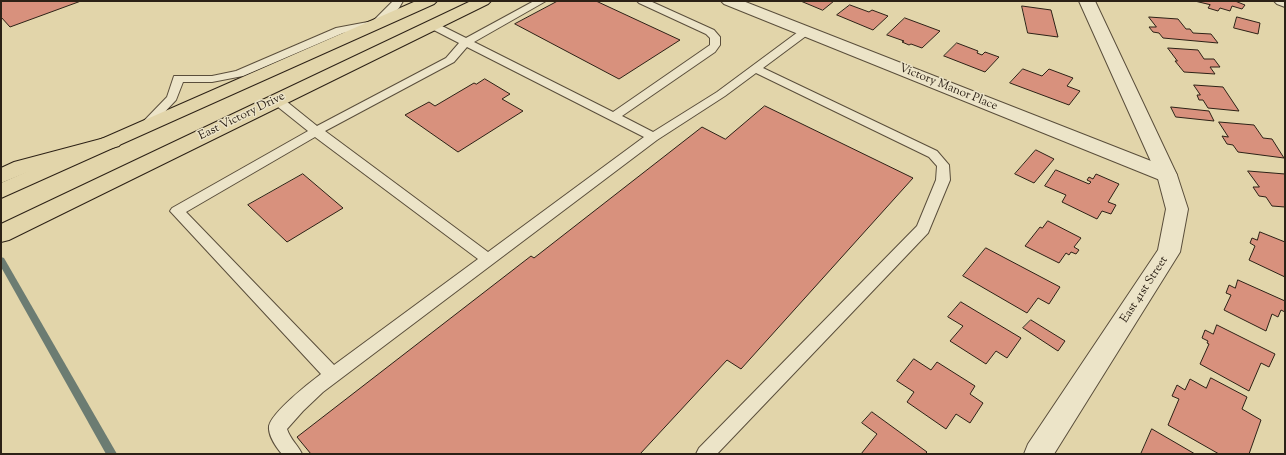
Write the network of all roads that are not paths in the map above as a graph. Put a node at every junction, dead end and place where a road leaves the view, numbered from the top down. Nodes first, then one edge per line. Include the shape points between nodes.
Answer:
1 (398, 1) edge
2 (429, 1) edge
3 (483, 1) edge
4 (542, 1) edge
5 (642, 1) edge
6 (730, 1) edge
7 (1087, 1) edge
8 (376, 24) junction
9 (432, 25) junction
10 (806, 31) junction
11 (466, 42) junction
12 (755, 68) junction
13 (278, 100) junction
14 (613, 117) junction
15 (142, 129) junction
16 (316, 131) junction
17 (653, 137) junction
18 (1167, 175) junction
19 (5, 182) edge
20 (1, 234) edge
21 (489, 260) junction
22 (333, 375) junction
23 (293, 454) edge
24 (705, 454) edge
25 (1038, 454) edge

1 - 8 lane
2 - 8 main road
3 - 9 main road, East Victory Drive
4 - 11 lane
5 - 14 lane via 710,32 715,37 715,45
6 - 10 street, Victory Manor Place
7 - 18 street, East 41st Street
8 - 15 main road
8 - 15 lane via 340,30 239,74 212,79 175,75 172,98
9 - 11 lane
9 - 13 main road, East Victory Drive
10 - 12 lane
10 - 18 street, Victory Manor Place
11 - 14 lane
11 - 16 lane via 450,60
12 - 17 lane via 721,94
12 - 24 lane via 933,154 943,165 943,180 923,229
13 - 16 lane
13 - 20 main road, East Victory Drive
14 - 17 lane
15 - 19 main road via 112,142 21,167
16 - 21 lane
16 - 22 lane via 177,211
17 - 21 lane
18 - 25 street, East 41st Street via 1177,209 1169,252
21 - 22 lane
22 - 23 lane via 306,394 278,427 282,441

